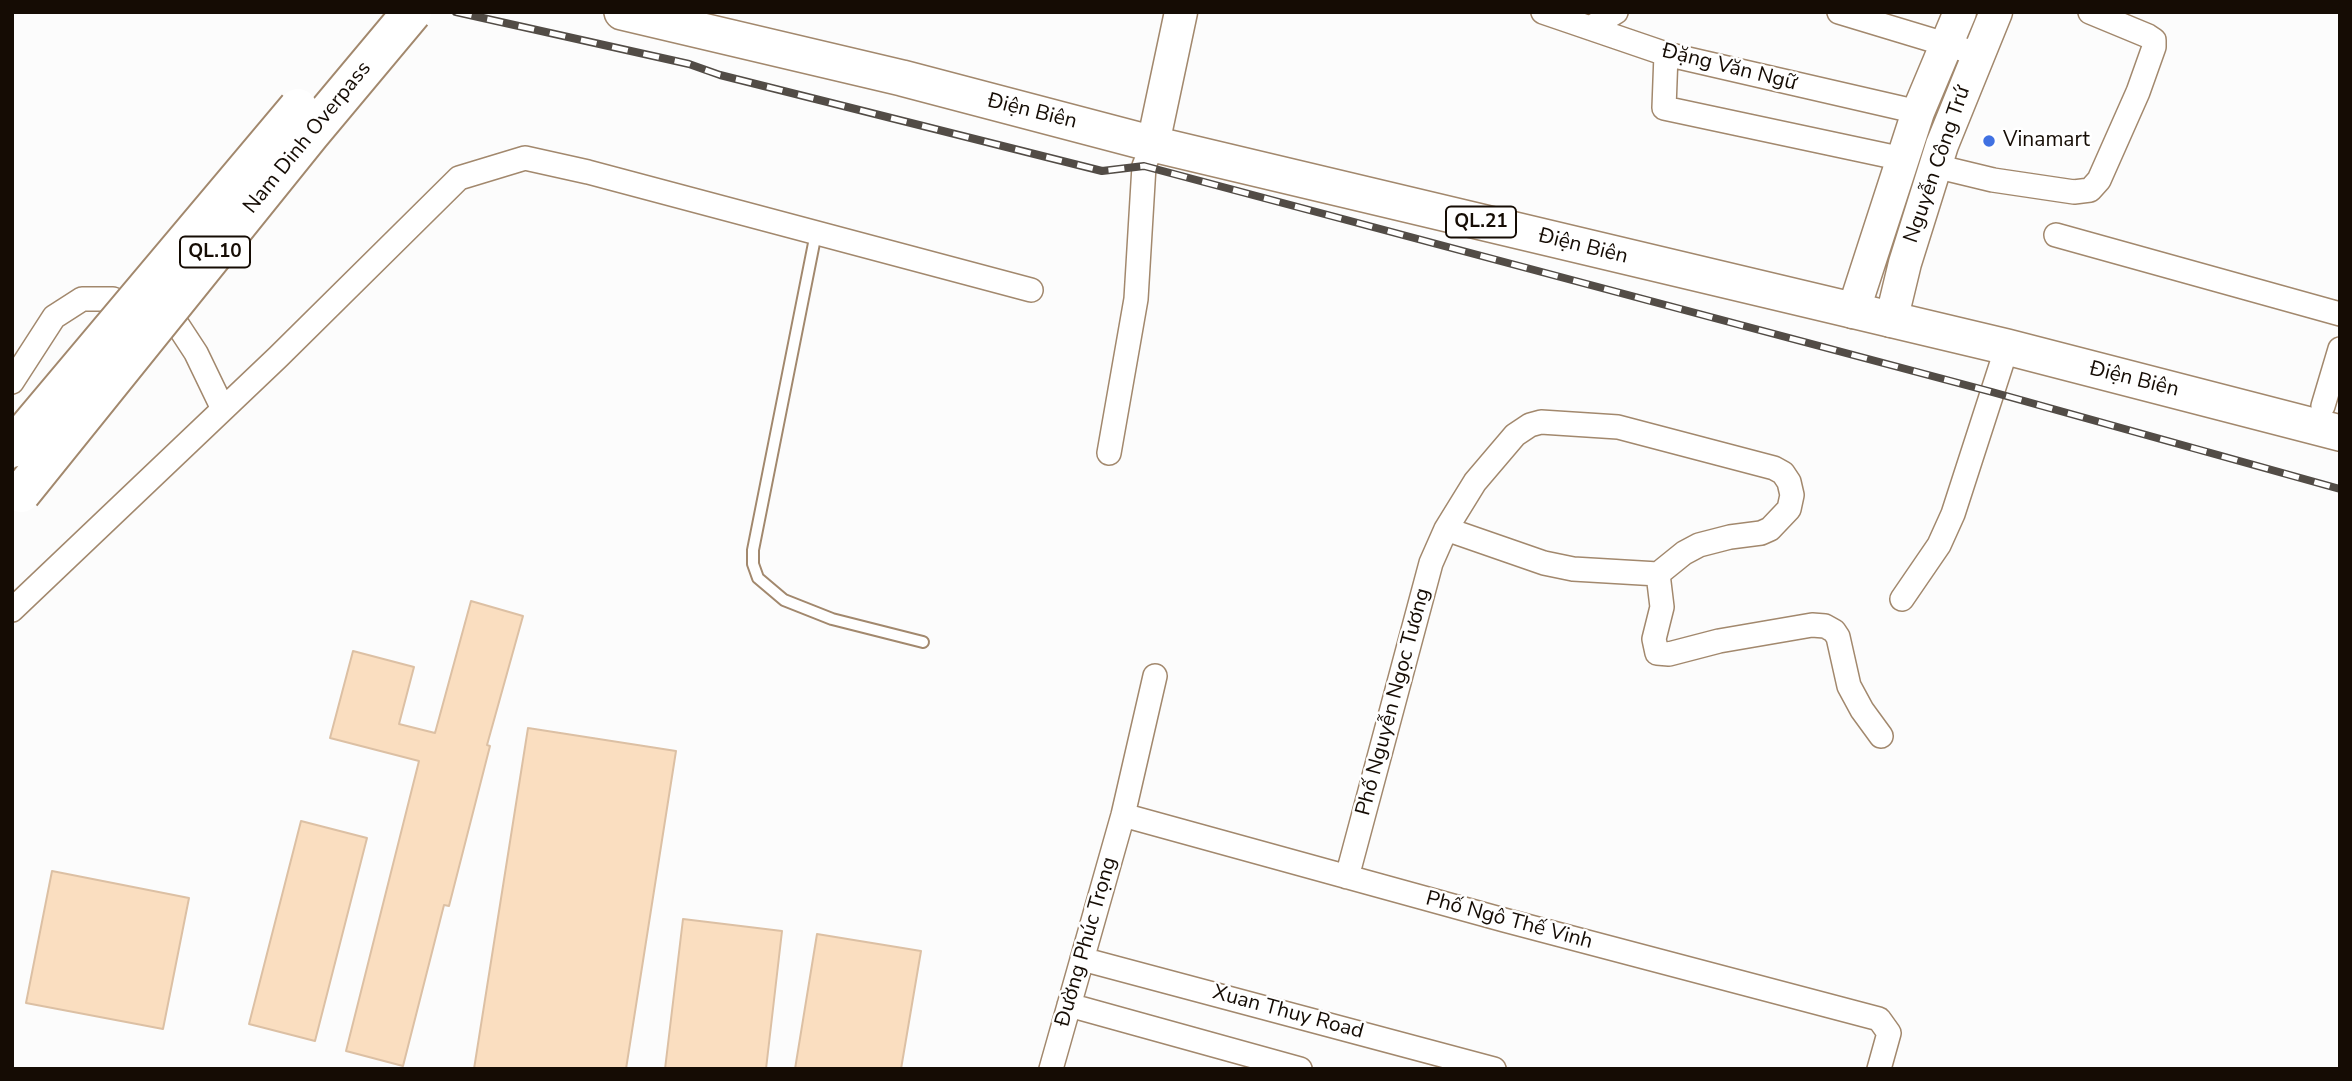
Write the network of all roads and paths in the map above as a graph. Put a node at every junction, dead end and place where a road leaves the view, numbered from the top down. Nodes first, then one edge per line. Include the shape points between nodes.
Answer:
1 (378, 12) edge
2 (412, 12) edge
3 (622, 12) edge
4 (713, 12) edge
5 (1181, 12) edge
6 (1543, 12) edge
7 (1616, 12) edge
8 (1839, 12) edge
9 (1960, 12) edge
10 (1996, 12) edge
11 (2090, 12) edge
12 (1593, 20) edge
13 (1947, 44) junction
14 (1666, 54) junction
15 (1978, 54) junction
16 (1918, 112) junction
17 (1156, 134) junction
18 (1903, 159) junction
19 (1935, 166) junction
20 (816, 233) junction
21 (2056, 235) dead end
22 (1031, 290) dead end
23 (1857, 301) junction
24 (1894, 310) junction
25 (2340, 314) edge
26 (2007, 348) junction
27 (2340, 349) edge
28 (12, 382) edge
29 (223, 409) junction
30 (2334, 416) edge
31 (12, 448) edge
32 (1109, 453) dead end
33 (21, 493) dead end
34 (1446, 529) junction
35 (1658, 574) junction
36 (1902, 599) dead end
37 (12, 610) edge
38 (923, 642) dead end
39 (1155, 676) dead end
40 (1881, 736) dead end
41 (1123, 815) junction
42 (1347, 877) junction
43 (1082, 959) junction
44 (1069, 1005) junction
45 (1051, 1069) edge
46 (1300, 1069) edge
47 (1494, 1069) edge
48 (1880, 1069) edge

1 - 31 highway, Nam Dinh Overpass / QL.10, bridge
2 - 33 highway, Nam Dinh Overpass / QL.10, bridge
3 - 17 main road, Điện Biên / QL.21
4 - 17 main road, Điện Biên / QL.21 via 1092,103
5 - 17 street
6 - 12 street, Đặng Văn Ngữ
7 - 12 street
8 - 13 street
9 - 13 street, Nguyễn Công Trứ
10 - 15 street, Nguyễn Công Trứ
11 - 19 street via 2154,40 2138,92 2099,180 2090,190 2074,192 1993,180
12 - 14 street, Đặng Văn Ngữ
13 - 15 street
13 - 16 street, Nguyễn Công Trứ
14 - 16 street, Đặng Văn Ngữ
14 - 18 street via 1664,108
15 - 19 street, Nguyễn Công Trứ
16 - 18 street, Nguyễn Công Trứ
17 - 23 main road, Điện Biên / QL.21
17 - 32 street via 1144,166 1136,299
18 - 23 street, Nguyễn Công Trứ
19 - 24 street, Nguyễn Công Trứ
20 - 22 street
20 - 29 street via 525,158 459,178
20 - 38 lane via 753,564 758,578 785,600 832,619
21 - 25 street
23 - 24 main road, Điện Biên / QL.21
24 - 26 main road, Điện Biên / QL.21
24 - 30 main road, Điện Biên / QL.21
26 - 30 main road, Điện Biên / QL.21
26 - 36 street via 1953,514 1939,545
27 - 30 street
28 - 29 street via 54,317 82,299 113,299 177,324
29 - 37 street
34 - 35 street via 1544,563
34 - 35 street, Phố Nguyễn Ngọc Tương via 1475,482 1515,435 1541,422 1618,427 1783,473 1792,495 1779,522 1761,533 1699,545
34 - 42 street, Phố Nguyễn Ngọc Tương via 1431,563
35 - 40 street via 1662,607 1654,639 1657,653 1825,625 1838,637 1849,686
39 - 41 street, Đường Phúc Trọng
41 - 42 street, Phố Ngô Thế Vinh
41 - 43 street, Đường Phúc Trọng
42 - 48 street, Phố Ngô Thế Vinh via 1879,1019 1889,1033
43 - 44 street, Đường Phúc Trọng
43 - 47 street, Xuan Thuy Road
44 - 45 street, Đường Phúc Trọng
44 - 46 street

